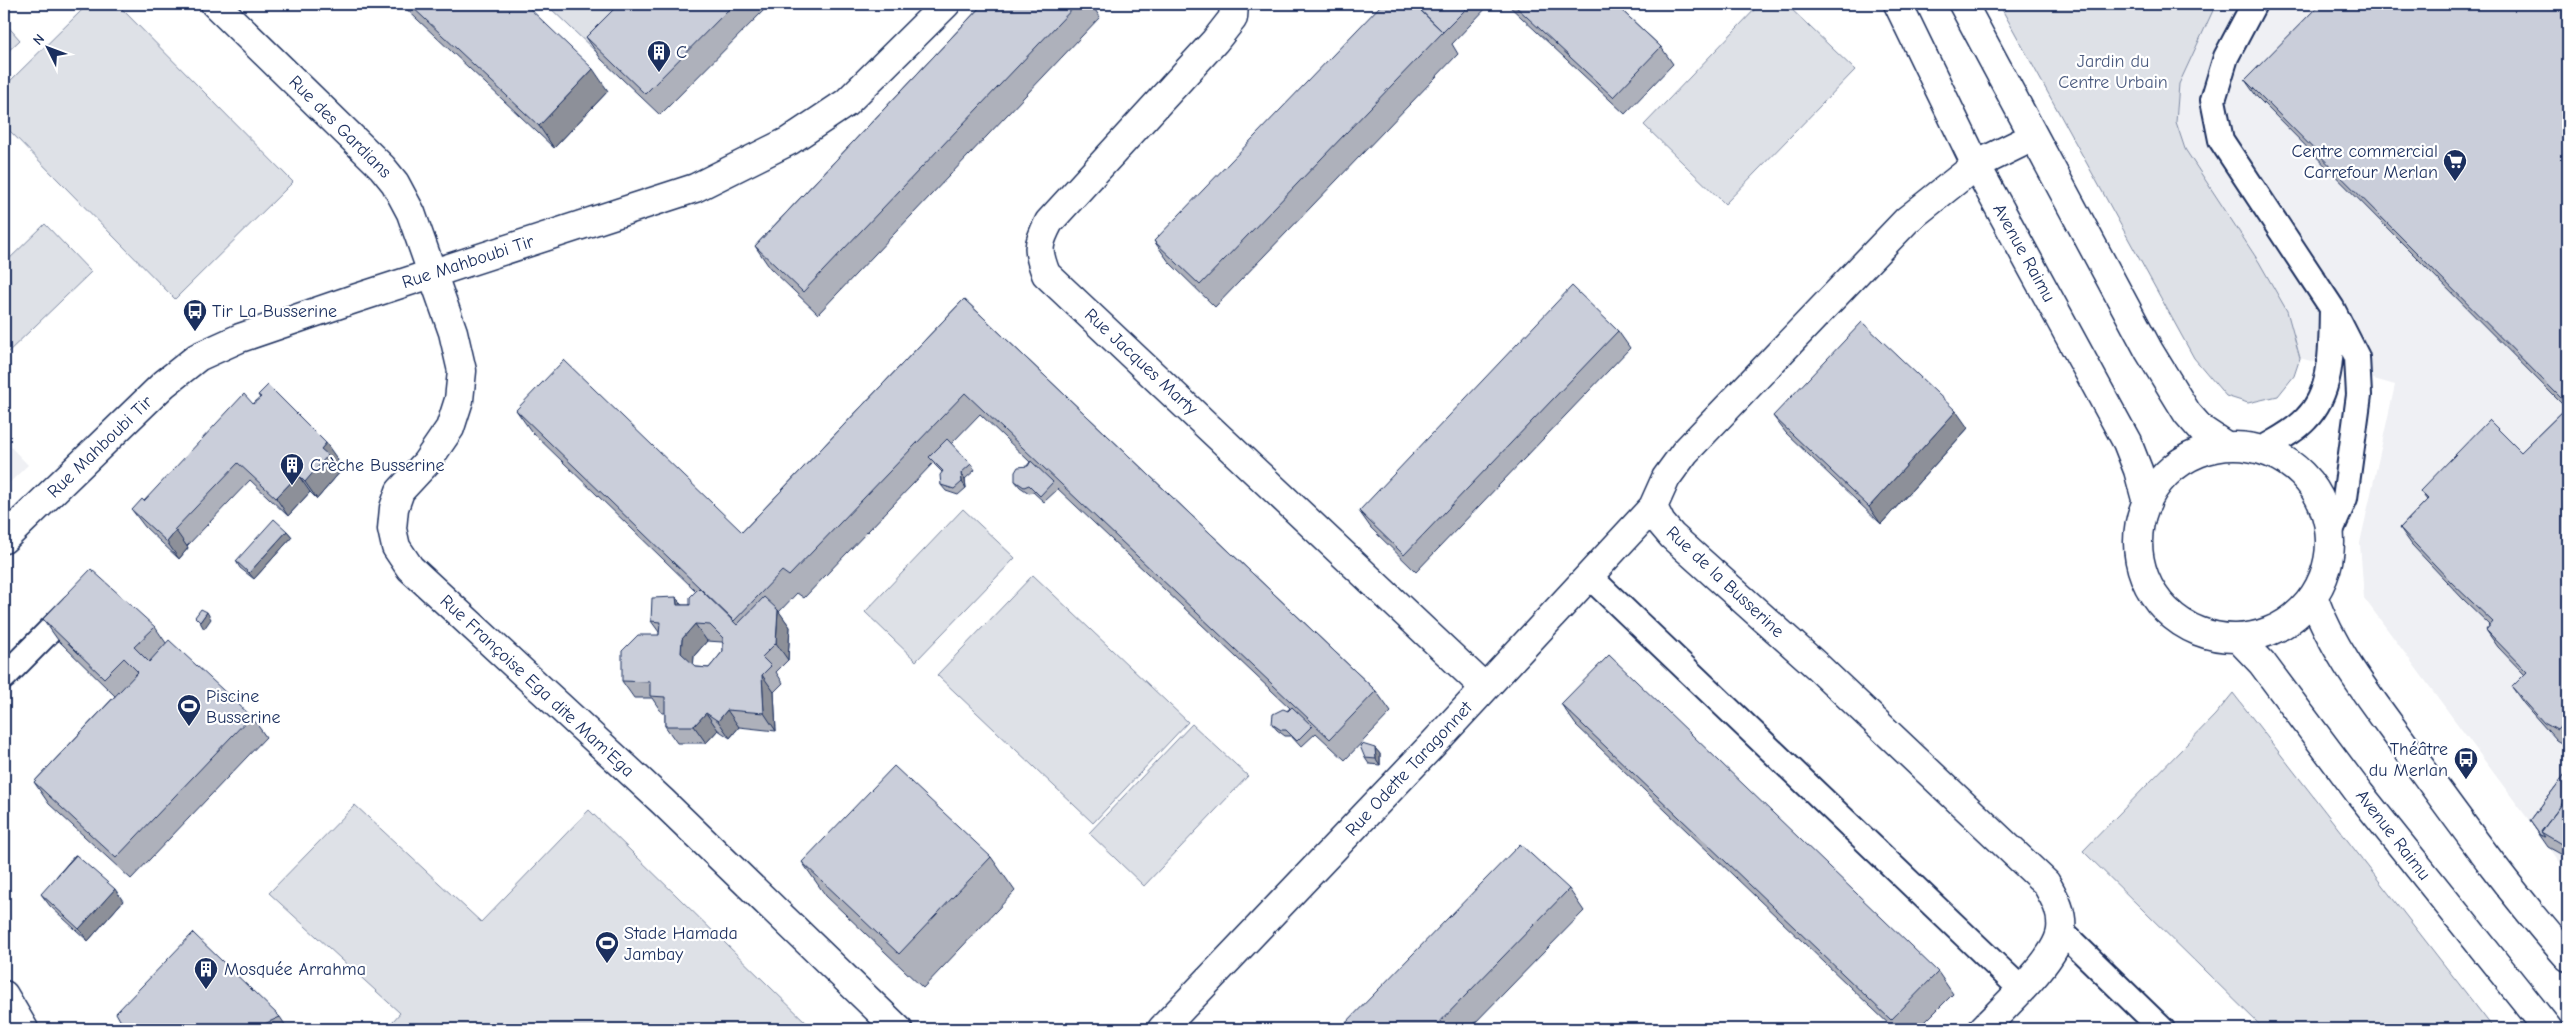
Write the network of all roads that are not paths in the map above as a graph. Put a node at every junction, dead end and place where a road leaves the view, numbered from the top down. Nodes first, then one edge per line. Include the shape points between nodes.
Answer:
1 (215, 4) edge
2 (946, 4) edge
3 (1234, 4) edge
4 (1898, 4) edge
5 (1963, 4) edge
6 (2254, 4) edge
7 (2033, 137) junction
8 (1976, 165) junction
9 (431, 273) junction
10 (2332, 308) junction
11 (2223, 444) junction
12 (2262, 449) junction
13 (2147, 502) junction
14 (1653, 507) junction
15 (2330, 533) junction
16 (4, 539) edge
17 (1589, 576) junction
18 (91, 590) edge
19 (2314, 599) junction
20 (2239, 639) junction
21 (4, 677) edge
22 (1485, 688) junction
23 (2061, 931) junction
24 (2564, 947) edge
25 (2021, 989) junction
26 (4, 995) edge
27 (24, 1029) edge
28 (898, 1029) edge
29 (1162, 1029) edge
30 (1983, 1029) edge
31 (2162, 1029) edge
32 (2548, 1029) edge

1 - 9 street, Rue des Gardians via 395,183 411,213
2 - 9 street, Rue Mahboubi Tir via 846,102 789,141 695,188
3 - 22 street, Rue Jacques Marty via 1233,18 1215,41 1049,222 1038,242 1046,274
4 - 8 street, Avenue Raimu
5 - 7 street
6 - 10 lane via 2226,57 2213,100 2221,140
7 - 8 street
7 - 11 street via 2154,358 2202,430
8 - 13 street, Avenue Raimu via 2126,442
8 - 14 street via 1907,220 1685,452 1666,478
9 - 16 street, Rue Mahboubi Tir via 240,338 198,357 164,384
9 - 28 street, Rue Françoise Ega dite Mam'Ega via 453,332 462,371 459,400 450,428 426,463 400,491 392,529 396,547 417,575 648,788
10 - 12 lane via 2331,355 2322,396 2308,418
10 - 15 lane via 2357,357 2359,395 2345,498
11 - 12 street via 2243,444
11 - 13 street via 2178,465 2161,481
12 - 15 street via 2288,462 2306,478 2322,501
13 - 20 street via 2137,528 2138,554 2159,603 2174,617 2212,638
14 - 17 street, Rue Odette Taragonnet
14 - 23 street, Rue de la Busserine via 1672,536 1816,666 2046,884 2059,906
15 - 19 street via 2330,557
17 - 22 street, Rue Odette Taragonnet
17 - 25 lane
18 - 21 lane
19 - 20 street via 2296,618 2268,634
19 - 24 street via 2321,618 2357,679 2478,846
20 - 32 street, Avenue Raimu via 2262,663 2360,794
22 - 29 street, Rue Odette Taragonnet
23 - 25 street via 2051,954
23 - 31 lane
25 - 30 street
26 - 27 street

